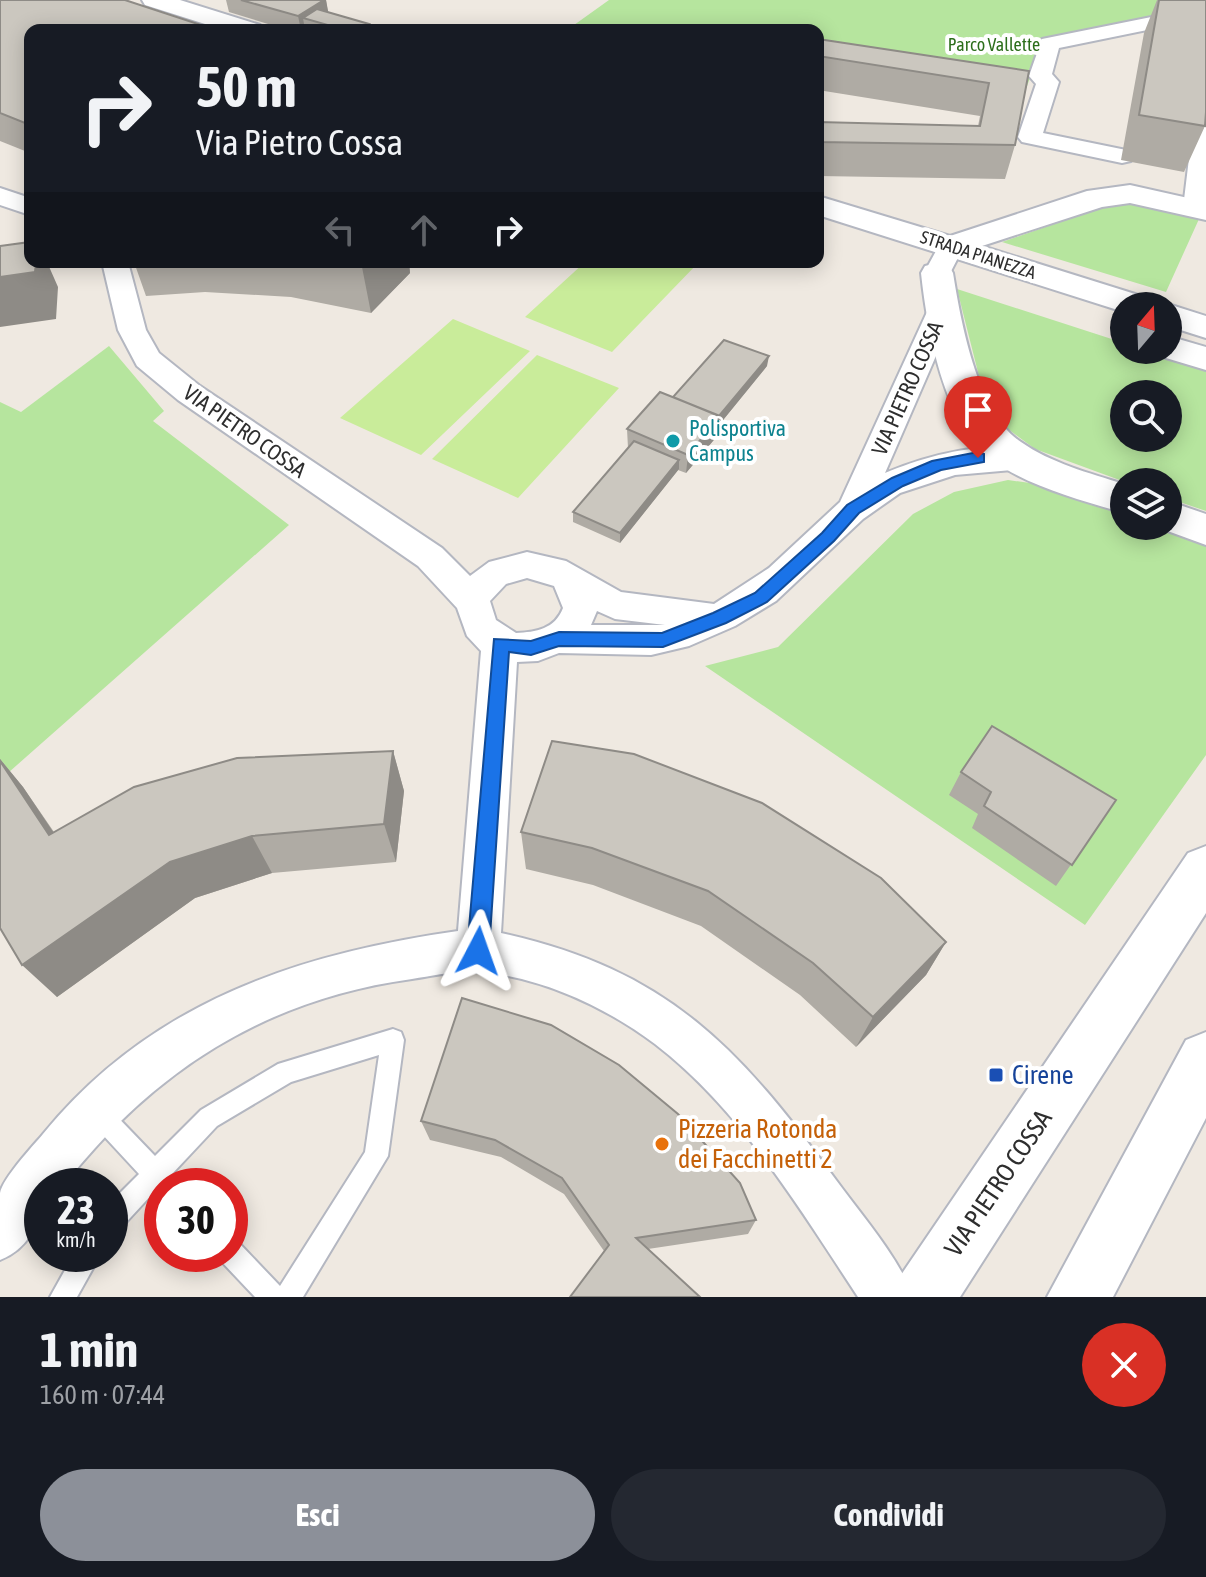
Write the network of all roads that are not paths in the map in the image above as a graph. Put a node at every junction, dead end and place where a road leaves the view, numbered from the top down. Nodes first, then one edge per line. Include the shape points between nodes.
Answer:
1 (146, 9) edge
2 (1206, 12) edge
3 (170, 24) edge
4 (221, 24) edge
5 (1206, 109) edge
6 (1122, 156) dead end
7 (0, 196) edge
8 (24, 205) edge
9 (824, 208) edge
10 (1203, 208) edge
11 (824, 236) edge
12 (944, 260) junction
13 (116, 268) edge
14 (1110, 299) edge
15 (941, 312) junction
16 (1182, 319) edge
17 (1110, 327) edge
18 (1206, 327) edge
19 (1182, 351) edge
20 (1206, 359) edge
21 (1023, 460) junction
22 (1110, 494) edge
23 (853, 509) junction
24 (1182, 521) edge
25 (1206, 530) edge
26 (430, 557) junction
27 (505, 569) junction
28 (570, 581) junction
29 (474, 603) junction
30 (720, 618) junction
31 (559, 639) junction
32 (500, 644) junction
33 (1206, 869) edge
34 (478, 951) junction
35 (1206, 1060) edge
36 (97, 1112) junction
37 (150, 1168) edge
38 (170, 1168) edge
39 (144, 1193) edge
40 (128, 1206) edge
41 (0, 1235) edge
42 (248, 1271) edge
43 (78, 1272) edge
44 (63, 1297) edge
45 (273, 1297) edge
46 (288, 1297) edge
47 (888, 1297) edge
48 (923, 1297) edge
49 (1079, 1297) edge

1 - 3 main road
1 - 4 main road
2 - 6 street via 1050,44 1040,76 1048,82 1030,137
5 - 10 street
7 - 8 street
9 - 12 main road, STRADA PIANEZZA
10 - 12 main road via 1130,194 1098,198
11 - 12 main road, STRADA PIANEZZA
12 - 14 main road, STRADA PIANEZZA
12 - 15 main road
12 - 17 main road, STRADA PIANEZZA
13 - 26 street, VIA PIETRO COSSA via 132,330 147,359
15 - 21 main road via 976,416 995,442
15 - 23 street, VIA PIETRO COSSA
16 - 18 main road
19 - 20 main road
21 - 22 main road
21 - 23 street, VIA PIETRO COSSA via 978,458 938,465
23 - 30 street, VIA PIETRO COSSA via 761,597
24 - 25 main road
26 - 27 street, VIA PIETRO COSSA
26 - 29 street, VIA PIETRO COSSA
27 - 28 street, VIA PIETRO COSSA via 543,566
27 - 29 street via 486,580
28 - 30 street, VIA PIETRO COSSA via 615,605
28 - 31 street via 578,592 579,617
29 - 32 street, VIA PIETRO COSSA via 478,626
30 - 31 street, VIA PIETRO COSSA via 663,640
31 - 32 street, VIA PIETRO COSSA via 531,648
32 - 34 street
33 - 48 main road, VIA PIETRO COSSA
34 - 36 street via 343,971 289,990 184,1041 134,1074
34 - 47 street via 562,971 600,989 666,1025 715,1064 761,1117
35 - 49 main road
36 - 37 lane
36 - 41 street
38 - 46 lane via 209,1118 286,1072 393,1040 376,1156
39 - 40 lane
42 - 45 lane
43 - 44 lane

